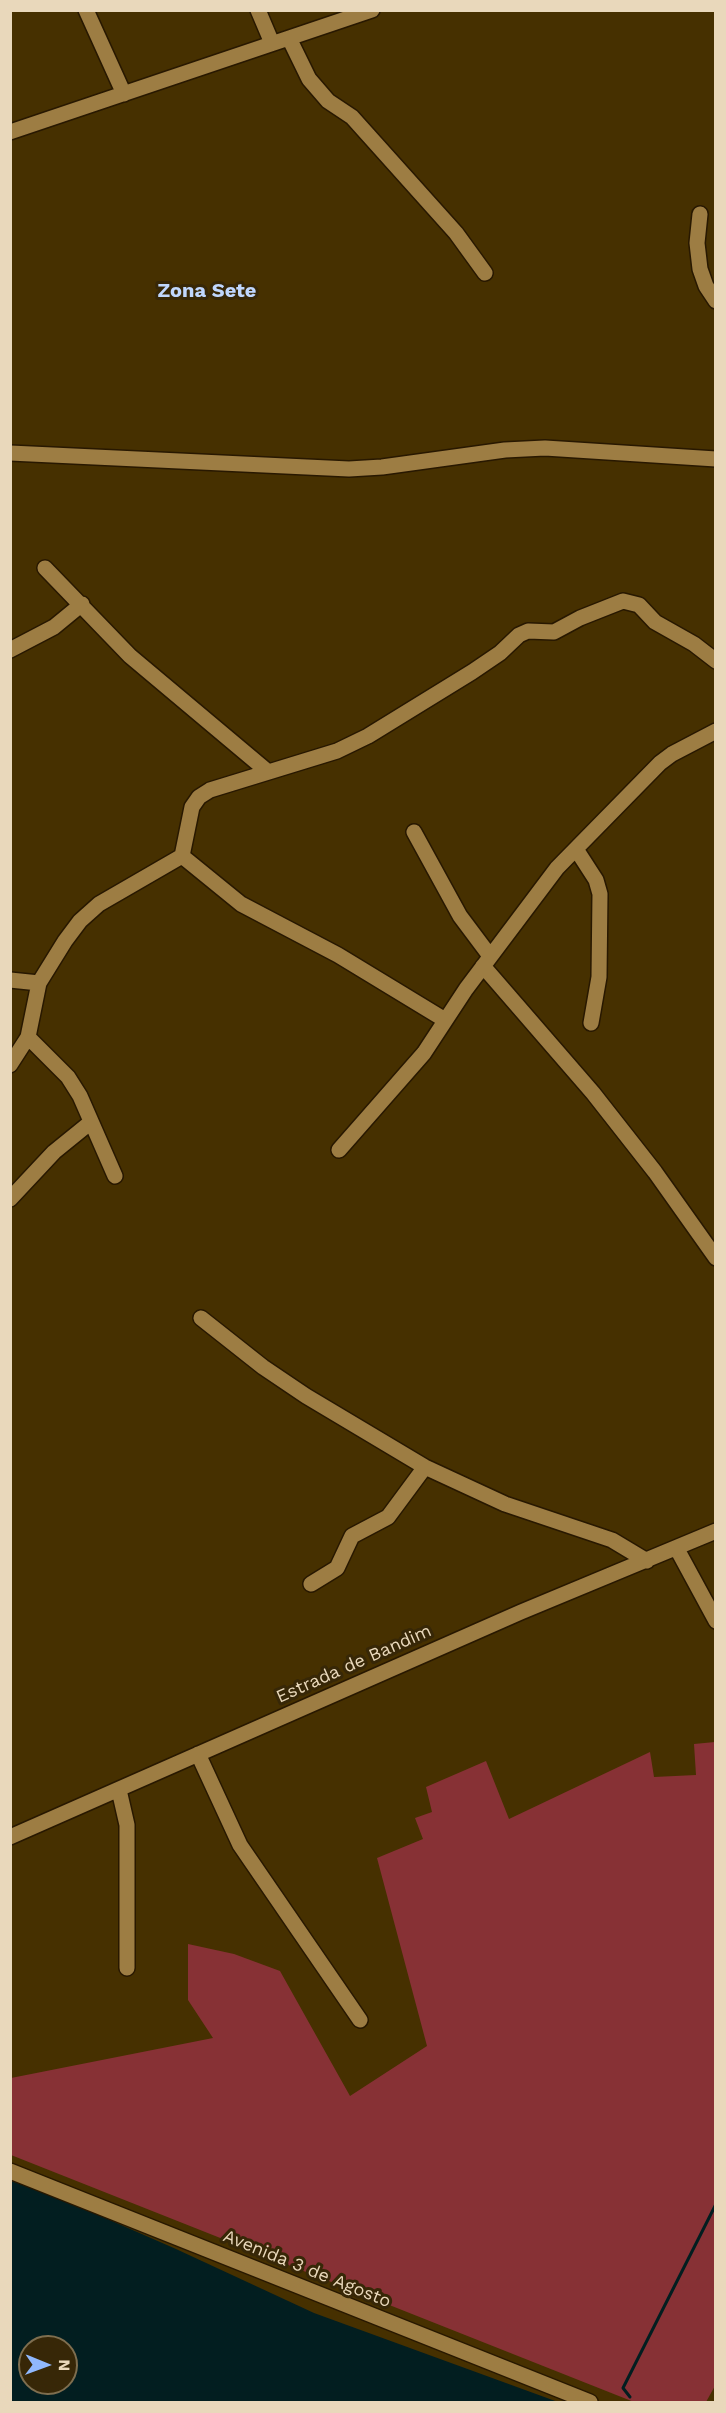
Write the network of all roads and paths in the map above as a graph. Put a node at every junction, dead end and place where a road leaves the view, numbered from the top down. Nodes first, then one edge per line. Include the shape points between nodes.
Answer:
1 (86, 10) edge
2 (258, 10) edge
3 (372, 10) edge
4 (289, 38) junction
5 (272, 43) junction
6 (124, 94) junction
7 (10, 132) edge
8 (700, 214) dead end
9 (484, 273) dead end
10 (716, 301) edge
11 (10, 453) edge
12 (716, 459) edge
13 (45, 568) dead end
14 (82, 604) junction
15 (10, 650) edge
16 (716, 661) edge
17 (716, 731) edge
18 (267, 771) junction
19 (414, 832) dead end
20 (576, 849) junction
21 (182, 856) junction
22 (487, 961) junction
23 (10, 980) edge
24 (39, 983) junction
25 (445, 1020) junction
26 (591, 1023) dead end
27 (28, 1037) junction
28 (10, 1065) edge
29 (91, 1122) junction
30 (339, 1150) dead end
31 (115, 1176) dead end
32 (10, 1199) edge
33 (716, 1258) edge
34 (201, 1318) dead end
35 (425, 1467) junction
36 (716, 1531) edge
37 (677, 1549) junction
38 (647, 1561) junction
39 (311, 1584) dead end
40 (716, 1621) edge
41 (198, 1754) junction
42 (120, 1790) junction
43 (10, 1837) edge
44 (127, 1968) dead end
45 (360, 2020) dead end
46 (10, 2171) edge
47 (590, 2403) edge

1 - 6 street
2 - 5 street
3 - 4 street
4 - 5 street
4 - 9 street via 309,79 328,101 352,117 456,234
5 - 6 street
6 - 7 street
8 - 10 street via 700,269
11 - 12 street via 349,469 545,448
13 - 14 street
14 - 15 street via 54,627
14 - 18 street via 130,656
16 - 18 street via 655,622 639,605 623,601 554,632 528,631 519,635 500,653 368,736 337,751
17 - 20 street via 666,758
18 - 21 street via 199,797 192,807
19 - 22 street
20 - 22 street via 537,893
20 - 26 street via 596,880 600,894 599,977
21 - 24 street via 99,904 80,921
21 - 25 street via 241,904 338,955
22 - 25 street
22 - 33 street via 655,1172
23 - 24 street
24 - 27 street
25 - 30 street via 424,1053
27 - 28 street
27 - 29 street via 68,1077
29 - 31 street
29 - 32 street via 54,1152
34 - 35 street via 306,1396
35 - 38 street via 505,1504 612,1540
35 - 39 street via 388,1517 352,1536 337,1568
36 - 37 street, Estrada de Bandim
37 - 38 street, Estrada de Bandim
37 - 40 street
38 - 41 street, Estrada de Bandim
41 - 42 street, Estrada de Bandim
41 - 45 street via 244,1852
42 - 43 street, Estrada de Bandim
42 - 44 street via 127,1825
46 - 47 street, Avenida 3 de Agosto

